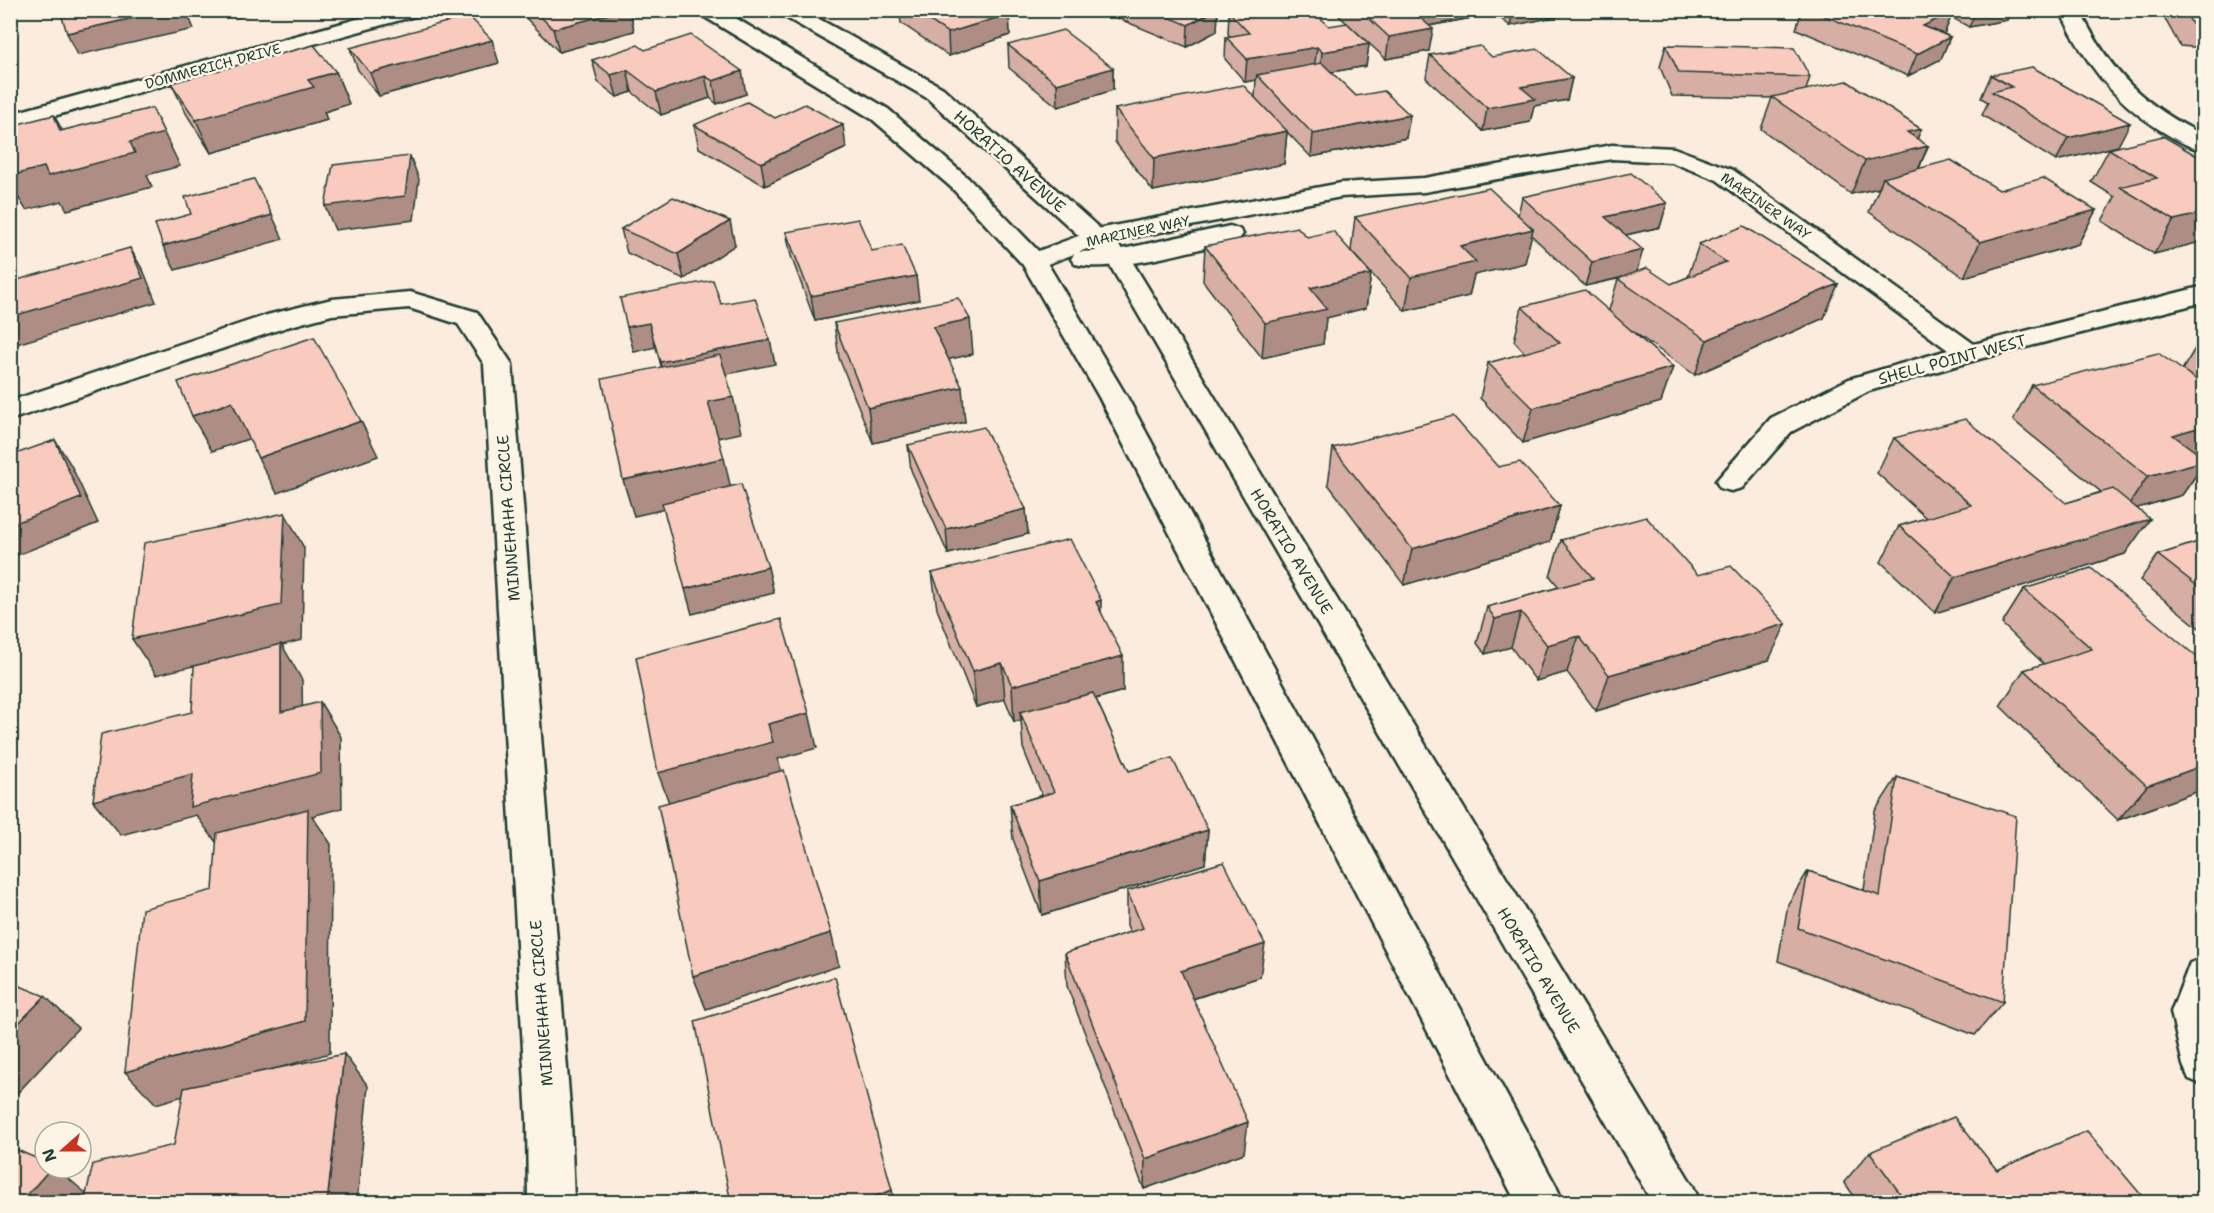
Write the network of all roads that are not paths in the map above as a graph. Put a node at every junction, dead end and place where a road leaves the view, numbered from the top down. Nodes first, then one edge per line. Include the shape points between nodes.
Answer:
1 (415, 10) edge
2 (707, 10) edge
3 (787, 10) edge
4 (2073, 10) edge
5 (10, 121) edge
6 (2204, 144) edge
7 (1107, 248) junction
8 (1034, 261) junction
9 (2204, 294) edge
10 (1969, 353) junction
11 (10, 411) edge
12 (1731, 481) dead end
13 (2204, 976) edge
14 (2204, 1065) edge
15 (551, 1203) edge
16 (1540, 1203) edge
17 (1677, 1203) edge

1 - 5 street, DOMMERICH DRIVE
2 - 8 street via 880,114 960,183
3 - 7 street, HORATIO AVENUE via 935,93
4 - 6 street via 2092,54 2126,95 2180,134
7 - 8 street, MARINER WAY
7 - 10 street, MARINER WAY via 1353,208 1424,185 1612,152 1674,155 1725,175
7 - 17 street, HORATIO AVENUE
8 - 16 street via 1113,397
9 - 10 street, SHELL POINT WEST
10 - 12 street, SHELL POINT WEST via 1858,385 1781,425
11 - 15 street, MINNEHAHA CIRCLE via 276,321 332,307 410,300 468,318 498,364
13 - 14 street via 2192,1012

